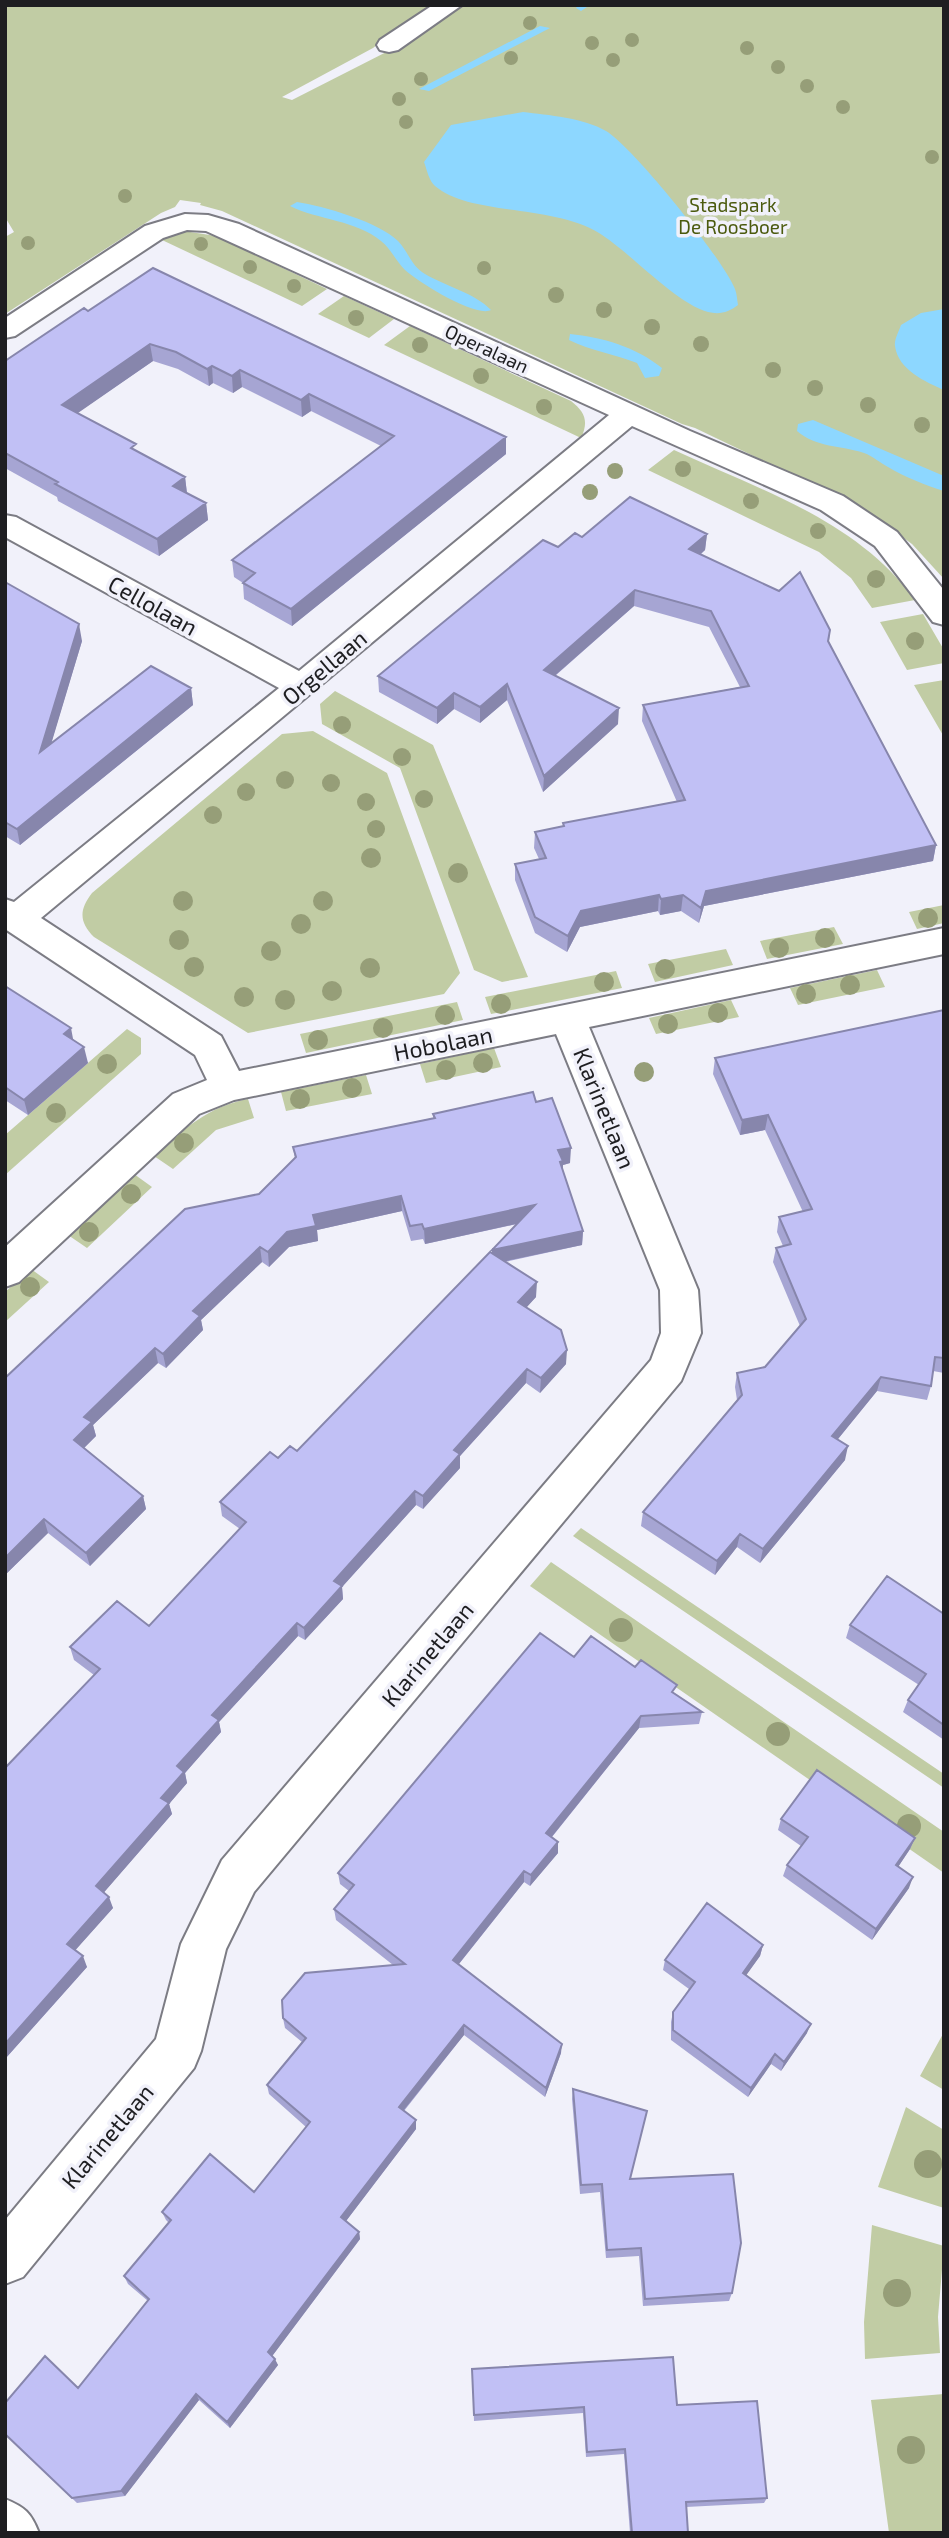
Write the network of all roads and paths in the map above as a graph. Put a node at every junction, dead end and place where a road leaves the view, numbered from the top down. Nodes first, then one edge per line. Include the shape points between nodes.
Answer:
1 (450, 5) edge
2 (389, 45) dead end
3 (5, 330) edge
4 (629, 413) junction
5 (5, 524) edge
6 (944, 615) edge
7 (301, 686) junction
8 (11, 916) edge
9 (944, 941) edge
10 (568, 1018) junction
11 (229, 1087) junction
12 (5, 1271) edge
13 (5, 2259) edge
14 (5, 2525) edge
15 (13, 2533) edge

1 - 2 street
3 - 4 street, Operalaan via 154,232 185,222 208,223
4 - 6 street, Operalaan via 832,503 886,539
4 - 7 street, Orgellaan
5 - 7 street, Cellolaan
7 - 8 street, Orgellaan
8 - 11 street, Orgellaan via 208,1046
9 - 10 street, Hobolaan
10 - 11 street, Hobolaan
10 - 13 street, Klarinetlaan via 679,1290 681,1333 667,1369 239,1876 204,1944 177,2051
11 - 12 street, Hobolaan via 186,1104
14 - 15 street

